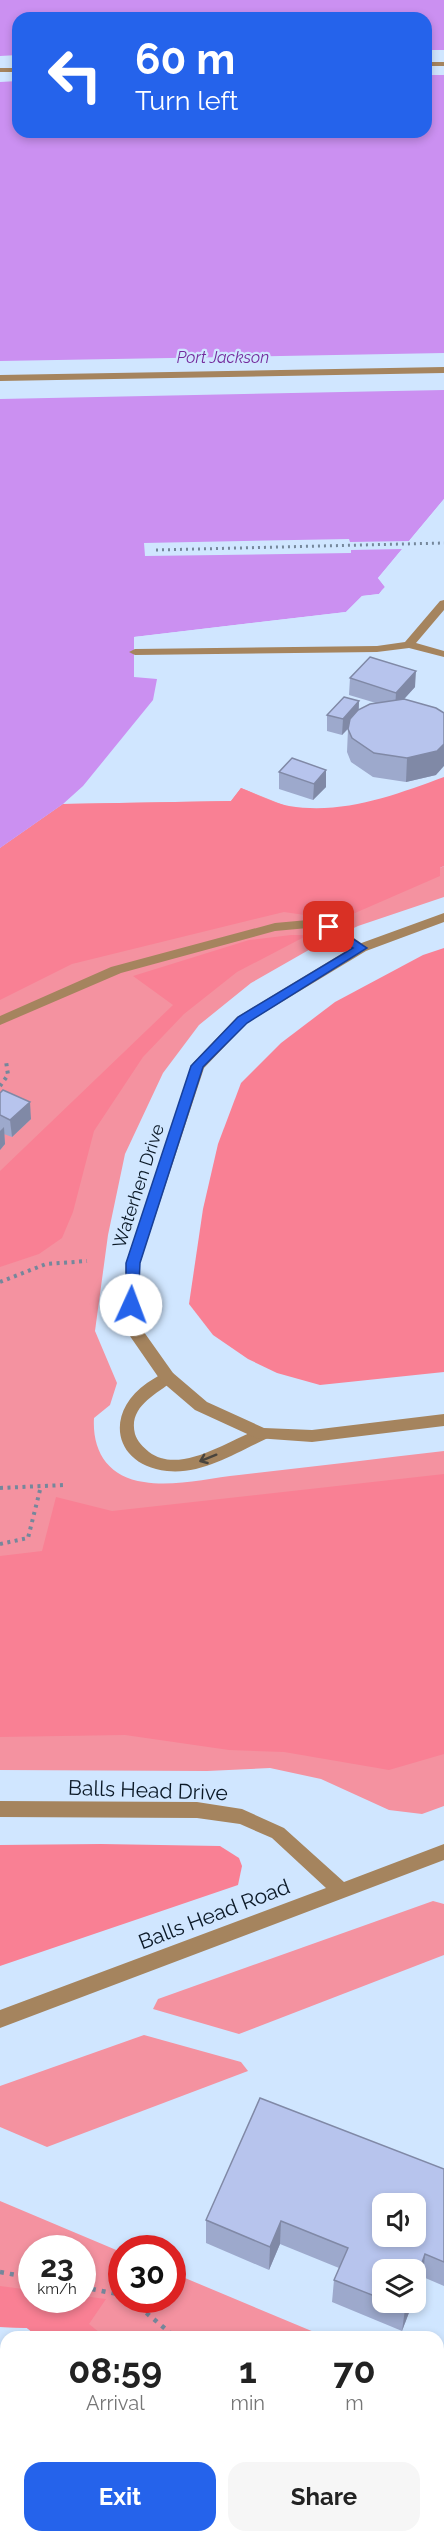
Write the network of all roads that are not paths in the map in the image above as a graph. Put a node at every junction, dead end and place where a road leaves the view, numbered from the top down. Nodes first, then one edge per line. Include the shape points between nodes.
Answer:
1 (444, 370) edge
2 (0, 378) edge
3 (444, 603) edge
4 (409, 645) junction
5 (135, 652) dead end
6 (444, 654) edge
7 (444, 917) edge
8 (361, 948) junction
9 (0, 1021) edge
10 (167, 1377) junction
11 (444, 1420) edge
12 (262, 1434) junction
13 (0, 1809) edge
14 (444, 1852) edge
15 (340, 1890) junction
16 (0, 2019) edge

1 - 2 street
3 - 4 street
4 - 5 street via 378,649
4 - 6 street
7 - 8 street, Waterhen Drive
8 - 9 street via 329,927 275,927 116,970
8 - 10 street, Waterhen Drive via 242,1020 198,1066 133,1263 131,1326
10 - 12 street, Waterhen Drive via 201,1406
12 -> 10 street via 201,1462 166,1466 147,1459 134,1449 125,1430 128,1414 135,1402
11 - 12 street, Waterhen Drive via 312,1437
13 - 15 street, Balls Head Drive via 197,1810 242,1817 278,1833
14 - 15 street, Balls Head Road
15 - 16 street, Balls Head Road

